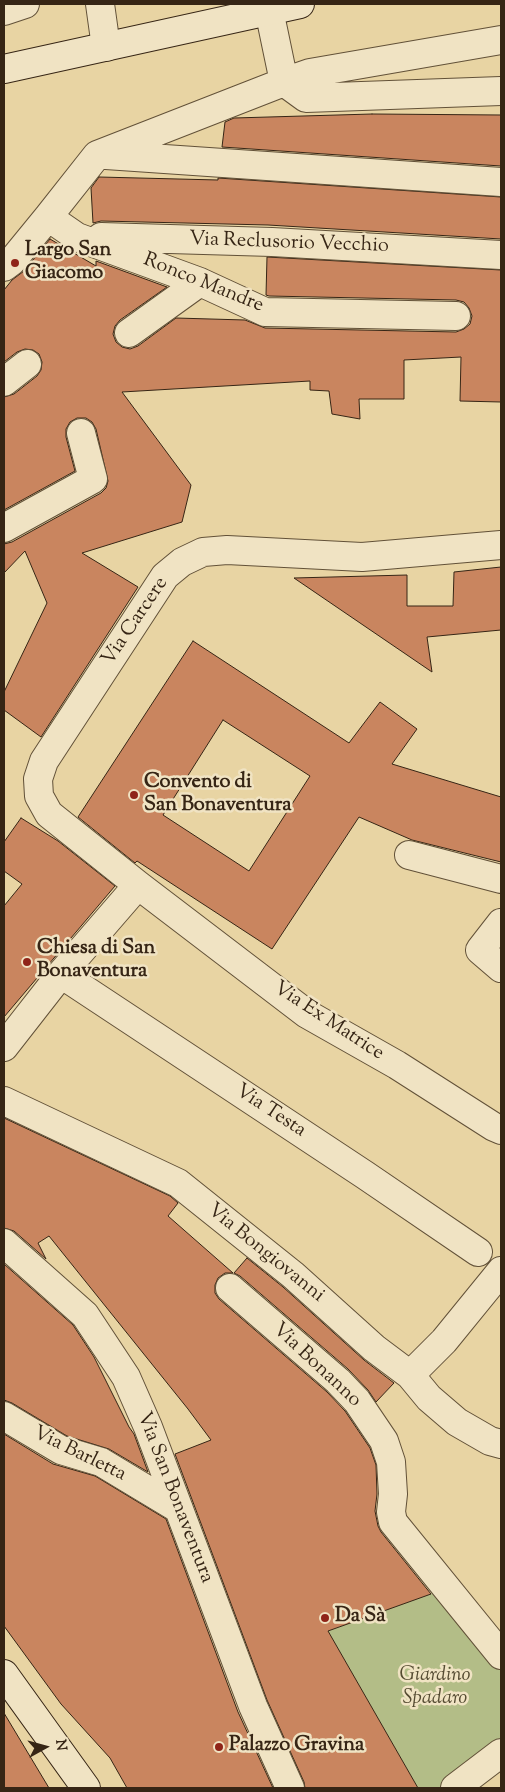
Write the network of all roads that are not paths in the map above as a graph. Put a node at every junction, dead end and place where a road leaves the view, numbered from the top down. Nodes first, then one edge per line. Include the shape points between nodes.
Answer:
1 (25, 4) edge
2 (100, 4) edge
3 (300, 4) edge
4 (268, 10) junction
5 (4, 12) edge
6 (501, 40) edge
7 (106, 46) junction
8 (4, 69) edge
9 (284, 82) junction
10 (501, 91) edge
11 (97, 155) junction
12 (501, 182) edge
13 (48, 217) junction
14 (77, 236) junction
15 (501, 255) edge
16 (6, 262) edge
17 (200, 282) junction
18 (456, 316) dead end
19 (129, 334) dead end
20 (27, 364) dead end
21 (4, 382) edge
22 (81, 433) dead end
23 (4, 528) edge
24 (501, 546) edge
25 (409, 856) dead end
26 (501, 878) edge
27 (138, 885) junction
28 (501, 923) edge
29 (501, 968) edge
30 (61, 974) junction
31 (4, 1047) edge
32 (4, 1101) edge
33 (501, 1130) edge
34 (4, 1243) edge
35 (478, 1252) dead end
36 (501, 1271) edge
37 (230, 1288) dead end
38 (410, 1375) junction
39 (4, 1416) edge
40 (498, 1438) edge
41 (179, 1509) junction
42 (501, 1655) edge
43 (4, 1674) edge
44 (501, 1753) edge
45 (86, 1788) edge
46 (290, 1788) edge
47 (455, 1788) edge

1 - 5 street
2 - 7 street
3 - 4 street
4 - 7 street
4 - 9 street
6 - 9 street via 310,73
7 - 8 street
9 - 10 street via 306,98
9 - 11 street
11 - 12 street
11 - 13 street
13 - 14 street, Ronco Mandre
13 - 16 street
14 - 15 street, Via Reclusorio Vecchio via 272,242
14 - 17 street, Ronco Mandre
17 - 18 street, Ronco Mandre via 265,312
17 - 19 street
20 - 21 street
22 - 23 street via 93,479
24 - 27 street, Via Carcere via 362,557 227,550 203,552 164,576 44,761 38,779 39,796 49,814
25 - 26 street
27 - 30 street
27 - 33 street, Via Ex Matrice via 307,1014
28 - 29 street via 480,950
30 - 31 street
30 - 35 street, Via Testa
32 - 38 street, Via Bongiovanni via 178,1183 293,1274 374,1348
34 - 41 street, Via San Bonaventura via 85,1315 126,1377
36 - 38 street via 444,1341
37 - 42 street, Via Bonanno via 357,1401 384,1441 391,1462 393,1522
38 - 40 street, Via Bongiovanni via 429,1398 457,1422
39 - 41 street, Via Barletta via 61,1450 101,1462
41 - 46 street, Via San Bonaventura via 253,1706
43 - 45 street
44 - 47 street

